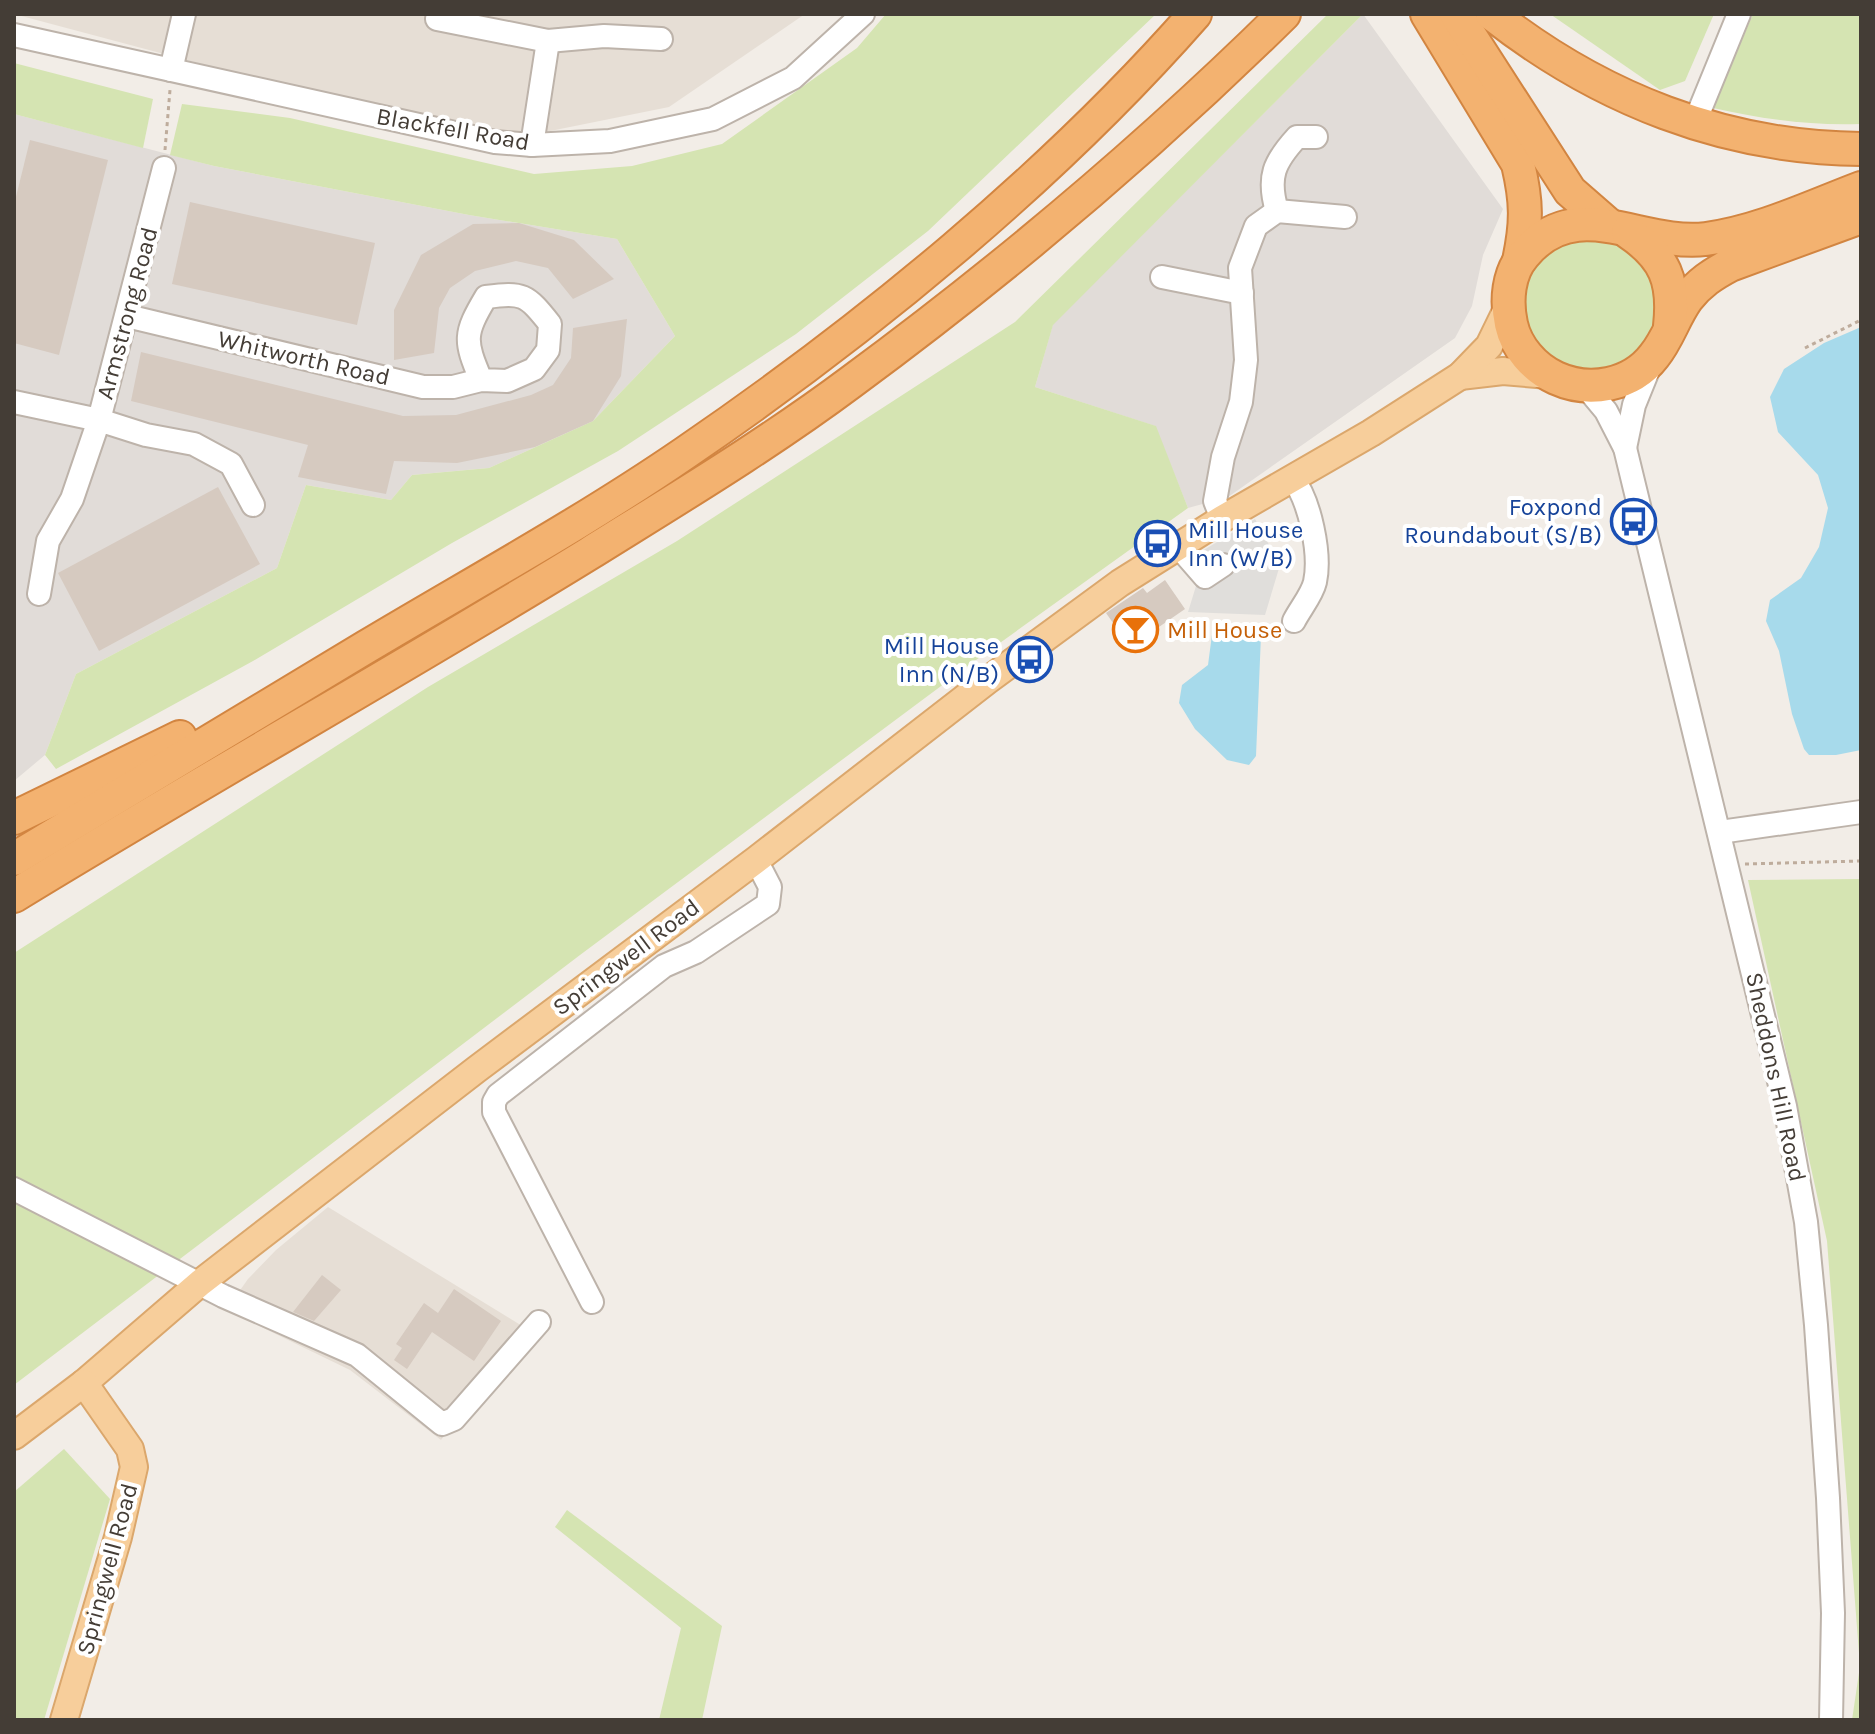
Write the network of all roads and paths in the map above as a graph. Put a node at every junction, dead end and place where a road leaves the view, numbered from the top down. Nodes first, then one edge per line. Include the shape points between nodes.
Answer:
1 (184, 14) edge
2 (863, 14) edge
3 (1195, 14) edge
4 (1284, 14) edge
5 (1427, 14) edge
6 (1456, 14) edge
7 (1492, 14) edge
8 (1739, 14) edge
9 (437, 19) dead end
10 (14, 35) edge
11 (661, 39) dead end
12 (548, 41) junction
13 (171, 70) junction
14 (1694, 124) junction
15 (1316, 137) dead end
16 (532, 145) junction
17 (1861, 149) edge
18 (164, 168) joint
19 (1861, 188) edge
20 (1277, 211) junction
21 (1345, 217) dead end
22 (1861, 217) edge
23 (1619, 228) junction
24 (1519, 261) junction
25 (1162, 277) dead end
26 (1242, 293) junction
27 (1509, 305) junction
28 (127, 316) junction
29 (1861, 320) edge
30 (1670, 326) junction
31 (1805, 348) dead end
32 (1653, 358) junction
33 (1549, 375) junction
34 (1460, 376) junction
35 (481, 380) dead end
36 (1586, 387) junction
37 (14, 402) edge
38 (99, 420) junction
39 (1625, 448) junction
40 (1292, 478) junction
41 (253, 505) dead end
42 (1222, 519) junction
43 (1178, 546) junction
44 (1223, 565) dead end
45 (39, 594) dead end
46 (1294, 621) dead end
47 (368, 646) junction
48 (1861, 812) edge
49 (14, 818) edge
50 (1720, 832) junction
51 (14, 859) edge
52 (756, 860) junction
53 (1861, 861) edge
54 (67, 863) junction
55 (1728, 864) junction
56 (14, 896) edge
57 (14, 902) edge
58 (14, 1189) edge
59 (200, 1283) junction
60 (592, 1302) dead end
61 (539, 1322) dead end
62 (84, 1383) junction
63 (14, 1436) edge
64 (64, 1720) edge
65 (1831, 1720) edge

1 - 13 street
2 - 16 street, Blackfell Road via 793,78 713,119 610,141
3 - 47 highway via 1044,168 823,354 684,455
4 - 54 highway via 1141,150 850,383 535,586
5 - 24 highway via 1518,164 1526,224
6 - 23 highway via 1570,191
7 - 14 highway via 1582,76
8 - 14 street
9 - 12 street
10 - 13 street, Blackfell Road
11 - 12 street via 604,36
12 - 16 street
13 - 16 street, Blackfell Road via 495,142
13 - 18 path
14 - 17 highway via 1788,144
15 - 20 street via 1297,137 1283,152 1271,175
18 - 28 street, Armstrong Road
19 - 23 highway via 1704,240
20 - 21 street
20 - 26 street via 1256,226 1240,268
22 - 30 highway via 1709,276
23 - 24 highway via 1565,226 1533,244
23 - 30 highway via 1647,245 1666,273 1673,304
24 - 27 highway
25 - 26 street
26 - 42 street via 1246,360 1241,402 1215,501
27 - 33 highway via 1520,347
27 - 34 main road via 1489,346
28 - 35 street, Whitworth Road via 423,387
28 - 38 street, Armstrong Road
29 - 31 path
30 - 32 highway
32 - 36 highway via 1618,382
32 - 39 street via 1634,405
33 - 34 main road via 1503,371
33 - 36 highway
34 - 40 main road, Springwell Road
36 - 39 street
37 - 38 street, Armstrong Road
38 - 41 street via 194,444 231,464
38 - 45 street via 72,499 48,541
39 - 50 street, Sheddons Hill Road
40 - 42 main road, Springwell Road
40 - 46 street via 1305,498 1314,538 1315,582
42 - 43 main road, Springwell Road
43 - 44 street via 1205,577
43 - 52 main road, Springwell Road via 988,680
47 - 49 highway
47 - 51 highway
48 - 50 street
50 - 55 street, Sheddons Hill Road
52 - 59 main road, Springwell Road
52 - 60 street via 770,887 768,904 696,952 664,966 494,1102 494,1112
53 - 55 path
54 - 56 highway
54 - 57 highway
55 - 65 street, Sheddons Hill Road via 1785,1106 1806,1222 1828,1498
58 - 59 street
59 - 61 street via 357,1355 442,1424 454,1419
59 - 62 main road, Springwell Road
62 - 63 main road, Springwell Road
62 - 64 main road, Springwell Road via 130,1449 134,1467

